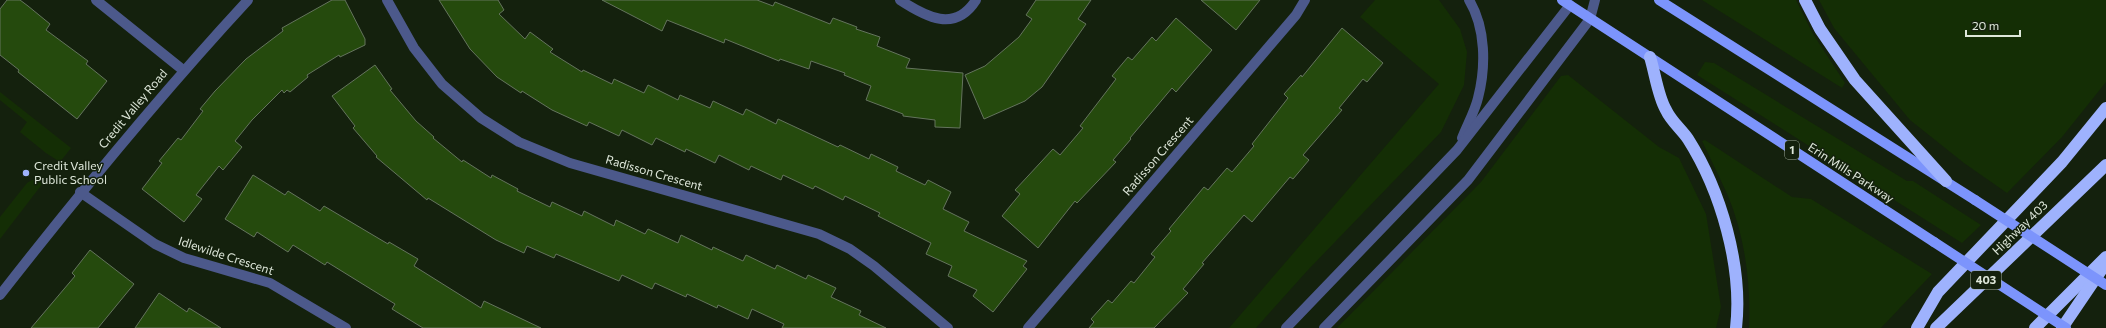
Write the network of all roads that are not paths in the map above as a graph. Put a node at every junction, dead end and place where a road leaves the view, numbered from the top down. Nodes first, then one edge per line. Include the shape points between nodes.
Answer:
1 (96, 0) edge
2 (248, 0) edge
3 (387, 0) edge
4 (900, 0) edge
5 (976, 0) edge
6 (1305, 0) edge
7 (1468, 0) edge
8 (1595, 0) edge
9 (1659, 0) edge
10 (1805, 0) edge
11 (1569, 2) edge
12 (1590, 19) junction
13 (1650, 58) junction
14 (183, 70) junction
15 (2106, 108) edge
16 (1457, 150) junction
17 (2106, 165) edge
18 (1946, 181) junction
19 (80, 192) junction
20 (2106, 257) edge
21 (2106, 263) edge
22 (2106, 285) edge
23 (0, 295) edge
24 (346, 328) edge
25 (948, 328) edge
26 (1028, 328) edge
27 (1286, 328) edge
28 (1324, 328) edge
29 (1736, 328) edge
30 (1918, 328) edge
31 (1936, 328) edge
32 (2035, 328) edge
33 (2062, 328) edge
34 (2066, 328) edge

1 - 14 street
2 - 14 street, Credit Valley Road
3 - 25 street, Radisson Crescent via 414,48 442,84 481,118 519,142 570,163 820,234 850,249 874,266
4 - 5 street via 932,18 946,20 959,17 972,8
6 - 26 street, Radisson Crescent via 1296,16
7 - 16 street via 1480,28 1484,52 1478,98
8 - 12 street
9 - 18 main road
10 - 18 highway via 1820,29 1855,80
11 - 12 main road, Erin Mills Parkway / 1
11 - 16 street
12 - 13 main road, Erin Mills Parkway / 1
12 - 28 street via 1468,180
13 - 29 highway via 1665,110 1688,139 1716,193 1732,248 1738,313
13 - 34 main road, Erin Mills Parkway / 1, bridge
14 - 19 street, Credit Valley Road
15 - 30 highway via 2062,162 1938,292
16 - 27 street
17 - 31 highway, Highway 403 / 403
18 - 22 main road, bridge
19 - 23 street, Credit Valley Road
19 - 24 street, Idlewilde Crescent via 155,244 184,258 270,283
20 - 32 highway
21 - 33 highway

